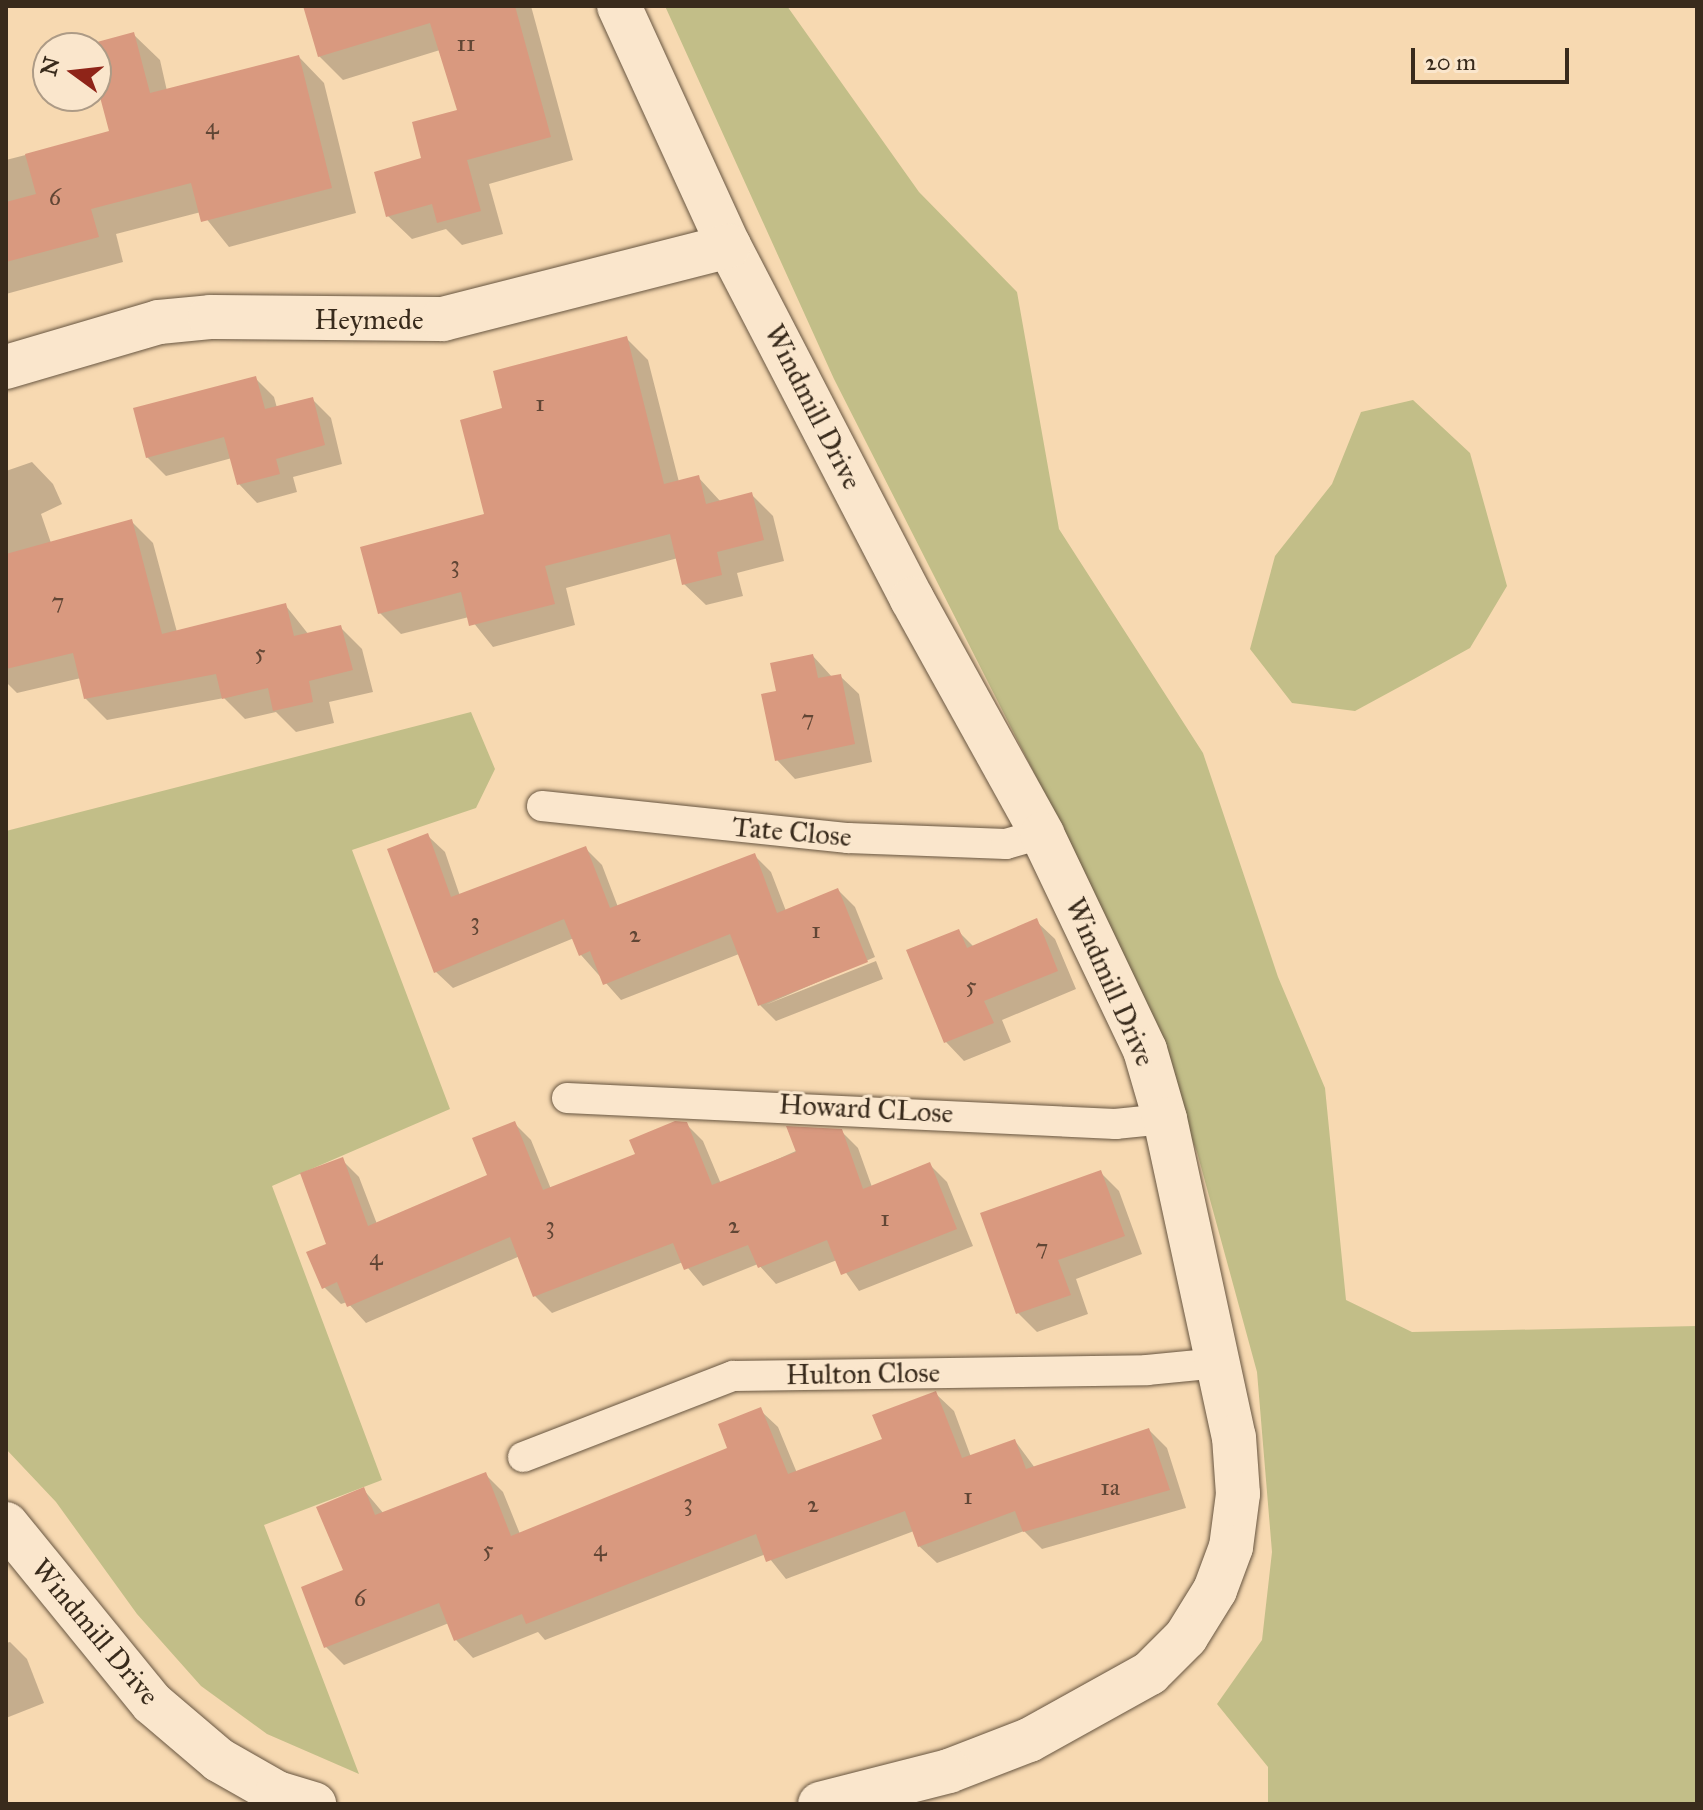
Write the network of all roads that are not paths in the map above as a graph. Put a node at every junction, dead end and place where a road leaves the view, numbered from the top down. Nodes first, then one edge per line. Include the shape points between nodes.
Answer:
1 (619, 6) edge
2 (729, 246) junction
3 (6, 367) edge
4 (542, 806) dead end
5 (1042, 834) junction
6 (567, 1098) dead end
7 (1165, 1119) junction
8 (1219, 1363) junction
9 (523, 1457) dead end
10 (6, 1524) edge
11 (314, 1804) edge
12 (820, 1804) edge

1 - 2 street, Windmill Drive
2 - 3 street, Heymede via 443,319 210,317 159,322
2 - 5 street, Windmill Drive via 912,599
4 - 5 lane, Tate Close via 848,838 1006,844
5 - 7 street, Windmill Drive via 1145,1050
6 - 7 lane, Howard CLose via 1115,1124
7 - 8 street, Windmill Drive
8 - 9 lane, Hulton Close via 1147,1370 733,1376
8 - 12 street, Windmill Drive via 1234,1437 1238,1494 1231,1547 1215,1590 1186,1637 1150,1673 1029,1740 949,1771
10 - 11 street, Windmill Drive via 152,1703 219,1760 277,1793

